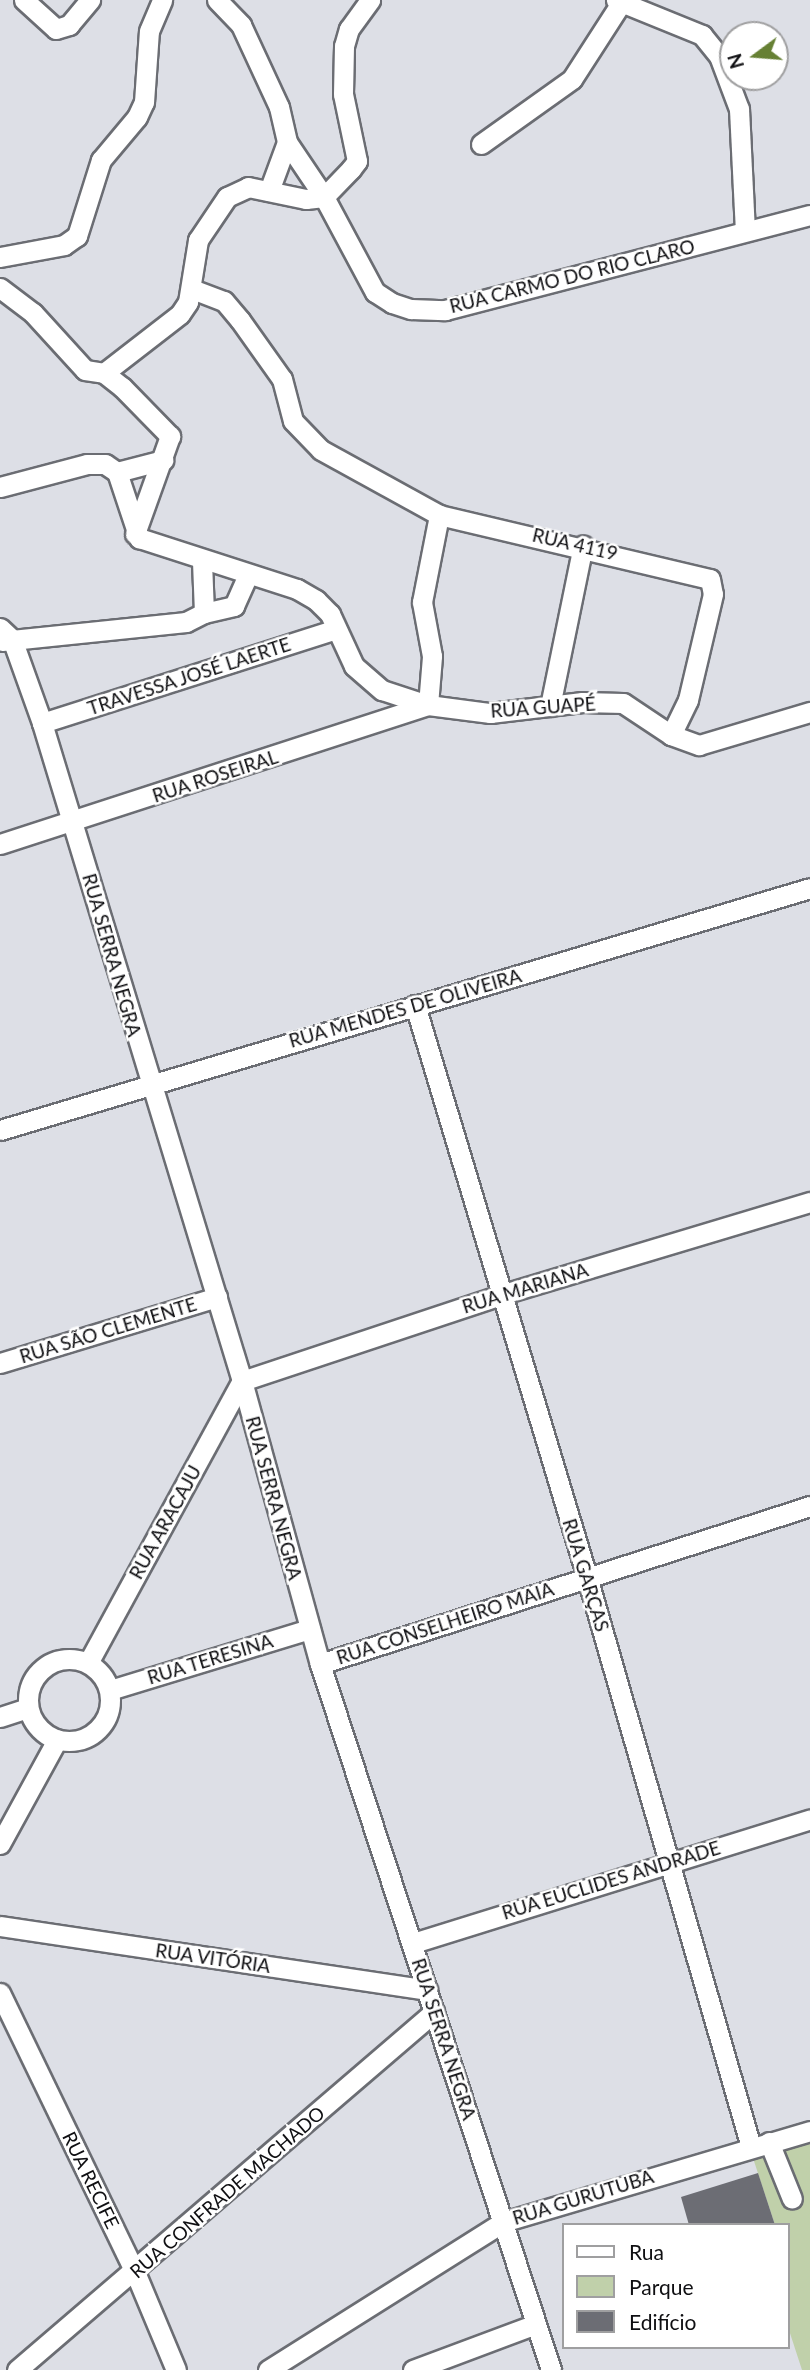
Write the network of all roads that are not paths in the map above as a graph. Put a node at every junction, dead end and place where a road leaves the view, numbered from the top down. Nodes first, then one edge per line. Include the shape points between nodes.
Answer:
1 (24, 0) edge
2 (90, 0) edge
3 (162, 0) edge
4 (217, 0) edge
5 (370, 0) edge
6 (620, 1) edge
7 (287, 142) junction
8 (481, 144) dead end
9 (269, 191) junction
10 (324, 197) junction
11 (810, 215) edge
12 (745, 231) junction
13 (0, 257) edge
14 (0, 288) edge
15 (192, 289) junction
16 (104, 373) junction
17 (163, 460) junction
18 (117, 472) junction
19 (0, 487) edge
20 (439, 515) junction
21 (135, 534) junction
22 (583, 545) junction
23 (202, 561) junction
24 (248, 574) junction
25 (204, 613) junction
26 (336, 629) junction
27 (4, 636) edge
28 (428, 705) junction
29 (550, 706) junction
30 (810, 712) edge
31 (42, 723) junction
32 (671, 735) junction
33 (73, 823) junction
34 (0, 844) edge
35 (810, 888) edge
36 (415, 1005) junction
37 (150, 1084) junction
38 (0, 1130) edge
39 (810, 1202) edge
40 (500, 1295) junction
41 (217, 1297) junction
42 (0, 1363) edge
43 (242, 1381) junction
44 (810, 1506) edge
45 (587, 1577) junction
46 (310, 1629) junction
47 (88, 1663) junction
48 (320, 1664) junction
49 (110, 1690) junction
50 (28, 1709) junction
51 (0, 1717) edge
52 (57, 1740) junction
53 (810, 1819) edge
54 (0, 1844) edge
55 (669, 1861) junction
56 (0, 1926) edge
57 (413, 1943) junction
58 (427, 1990) junction
59 (0, 1993) edge
60 (434, 2012) junction
61 (810, 2131) edge
62 (760, 2145) junction
63 (792, 2199) dead end
64 (503, 2222) junction
65 (135, 2272) junction
66 (536, 2324) junction
67 (17, 2370) edge
68 (176, 2370) edge
69 (268, 2370) edge
70 (413, 2370) edge
71 (551, 2370) edge

1 - 2 street via 56,29 69,24
3 - 13 street via 149,31 144,102 101,160 77,236 64,245
4 - 7 street, RUA CARMO DO RIO CLARO via 241,25 279,107
5 - 10 street via 348,29 343,57 343,94 356,161
6 - 8 street via 572,79
6 - 12 street via 702,35 719,56 739,109
7 - 9 street
7 - 10 street, RUA CARMO DO RIO CLARO
9 - 10 street via 306,199
9 - 15 street via 248,187 218,205 194,253
10 - 12 street, RUA CARMO DO RIO CLARO via 375,292 393,303 427,311
11 - 12 street, RUA CARMO DO RIO CLARO
14 - 16 street via 33,313 85,370
15 - 16 street via 180,314
15 - 20 street, RUA 4119 via 224,301 254,337 282,379 293,421 306,438
16 - 17 street via 170,436
17 - 18 street
17 - 21 street
18 - 19 street via 105,464 87,464
18 - 21 street
20 - 22 street, RUA 4119
20 - 28 street via 422,602 432,656
21 - 23 street, RUA GUAPÉ via 143,541
22 - 29 street
22 - 32 street, RUA 4119 via 710,579 713,594 688,700
23 - 24 street, RUA GUAPÉ
23 - 25 street
24 - 25 street via 234,606
24 - 26 street, RUA GUAPÉ via 316,600
25 - 27 street via 186,622
26 - 28 street, RUA GUAPÉ via 366,680
26 - 31 street, TRAVESSA JOSÉ LAERTE
27 - 31 street, RUA SERRA NEGRA
28 - 29 street, RUA GUAPÉ via 490,713
28 - 33 street, RUA ROSEIRAL
29 - 32 street, RUA GUAPÉ via 623,703
30 - 32 street, RUA GUAPÉ via 699,745
31 - 33 street, RUA SERRA NEGRA
33 - 34 street, RUA ROSEIRAL
33 - 37 street, RUA SERRA NEGRA
35 - 36 street, RUA MENDES DE OLIVEIRA
36 - 37 street, RUA MENDES DE OLIVEIRA
36 - 40 street, RUA GARÇAS
37 - 38 street, RUA MENDES DE OLIVEIRA
37 - 41 street, RUA SERRA NEGRA
39 - 40 street, RUA MARIANA
40 - 43 street, RUA MARIANA
40 - 45 street, RUA GARÇAS
41 - 42 street, RUA SÃO CLEMENTE
41 - 43 street, RUA SERRA NEGRA
43 - 46 street, RUA SERRA NEGRA
43 - 47 street, RUA ARACAJU
44 - 45 street, RUA CONSELHEIRO MAIA
45 - 48 street, RUA CONSELHEIRO MAIA
45 - 55 street, RUA GARÇAS
46 - 48 street, RUA SERRA NEGRA
46 - 49 street, RUA TERESINA
47 - 49 street
47 - 50 street via 62,1659 39,1671 31,1682
48 - 57 street, RUA SERRA NEGRA
49 - 52 street via 108,1715 93,1735 69,1742
50 - 51 street
50 - 52 street via 38,1728
52 - 54 street
53 - 55 street, RUA EUCLIDES ANDRADE
55 - 57 street, RUA EUCLIDES ANDRADE
55 - 62 street, RUA GARÇAS
56 - 58 street, RUA VITÓRIA
57 - 58 street, RUA SERRA NEGRA
58 - 60 street, RUA SERRA NEGRA
59 - 65 street, RUA RECIFE
60 - 64 street, RUA SERRA NEGRA
60 - 65 street, RUA CONFRADE MACHADO
61 - 62 street, RUA GURUTUBA
62 - 63 street, RUA GARÇAS
62 - 64 street, RUA GURUTUBA
64 - 66 street, RUA SERRA NEGRA
64 - 69 street, RUA GURUTUBA
65 - 67 street, RUA CONFRADE MACHADO
65 - 68 street, RUA RECIFE
66 - 70 street
66 - 71 street, RUA SERRA NEGRA

